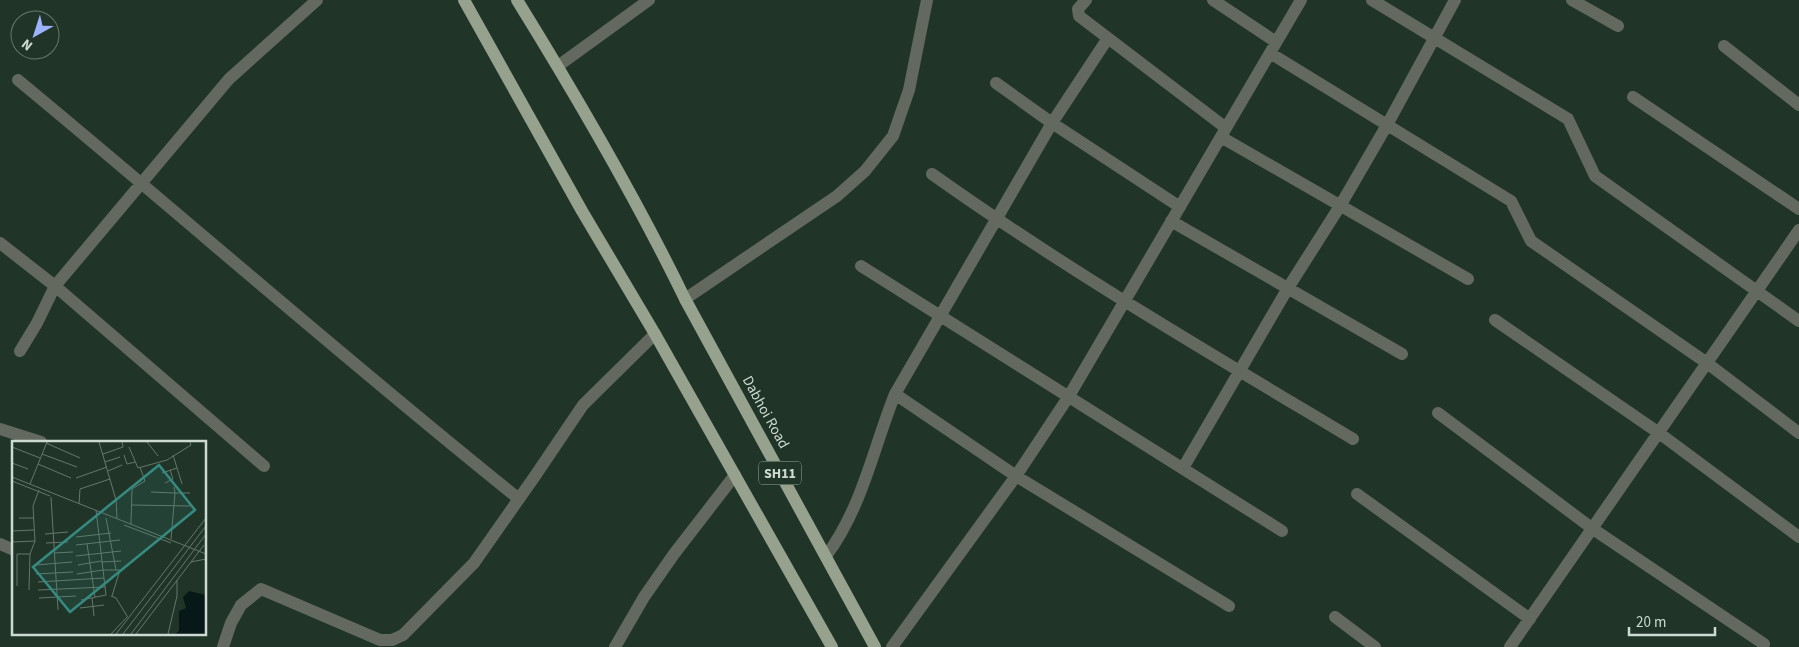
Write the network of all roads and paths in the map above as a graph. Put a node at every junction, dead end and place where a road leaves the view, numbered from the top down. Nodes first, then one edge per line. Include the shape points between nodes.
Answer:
1 (317, 0) edge
2 (464, 0) edge
3 (517, 0) edge
4 (649, 0) edge
5 (927, 0) edge
6 (1086, 0) edge
7 (1213, 0) edge
8 (1302, 0) edge
9 (1372, 0) edge
10 (1455, 0) edge
11 (1572, 0) edge
12 (1618, 26) dead end
13 (1108, 38) junction
14 (1435, 38) junction
15 (1724, 46) dead end
16 (1273, 48) junction
17 (558, 66) junction
18 (18, 80) dead end
19 (996, 83) dead end
20 (1633, 97) dead end
21 (1799, 105) edge
22 (1052, 123) junction
23 (1387, 125) junction
24 (1224, 133) junction
25 (932, 174) dead end
26 (142, 182) junction
27 (1340, 206) junction
28 (1180, 207) junction
29 (1799, 209) edge
30 (997, 220) junction
31 (1172, 221) junction
32 (1799, 230) edge
33 (0, 243) edge
34 (861, 266) dead end
35 (1468, 279) dead end
36 (55, 286) junction
37 (1288, 288) junction
38 (1756, 291) junction
39 (685, 299) junction
40 (1124, 301) junction
41 (940, 316) junction
42 (1495, 320) dead end
43 (1799, 321) edge
44 (655, 334) junction
45 (20, 352) dead end
46 (1402, 354) dead end
47 (1707, 363) junction
48 (1240, 371) junction
49 (895, 394) junction
50 (1069, 396) junction
51 (1438, 413) dead end
52 (0, 429) edge
53 (1659, 433) junction
54 (1799, 433) edge
55 (1353, 439) dead end
56 (38, 441) edge
57 (264, 466) dead end
58 (1183, 468) junction
59 (735, 475) junction
60 (1016, 476) junction
61 (1357, 494) dead end
62 (519, 499) junction
63 (1593, 529) junction
64 (1282, 531) dead end
65 (1799, 537) edge
66 (0, 544) edge
67 (12, 549) edge
68 (826, 556) junction
69 (1229, 606) dead end
70 (1335, 617) dead end
71 (1530, 619) junction
72 (1764, 644) dead end
73 (223, 647) edge
74 (615, 647) edge
75 (832, 647) edge
76 (875, 647) edge
77 (892, 647) edge
78 (1375, 647) edge
79 (1510, 647) edge

1 - 26 street via 229,79
2 - 44 main road, SH11
3 - 17 main road, SH11
4 - 17 street
5 - 39 street via 909,90 893,136 882,150 865,171 837,196
6 - 13 street via 1078,9 1079,16
7 - 16 street
8 - 16 street
9 - 14 street
10 - 14 street
11 - 12 street
13 - 22 street
13 - 24 street
14 - 23 street
14 - 38 street via 1568,119 1595,176
15 - 21 street
16 - 23 street
16 - 24 street
17 - 39 main road, SH11 via 656,240
18 - 26 street
19 - 22 street
20 - 29 street
22 - 28 street
22 - 30 street
23 - 27 street
23 - 47 street via 1511,201 1531,241
24 - 27 street
24 - 28 street
25 - 30 street
26 - 36 street
26 - 62 street via 419,419
27 - 35 street
27 - 37 street
28 - 31 street
30 - 40 street
30 - 41 street
31 - 37 street
31 - 40 street
32 - 38 street
33 - 36 street
34 - 41 street
36 - 45 street
36 - 57 street
37 - 46 street
37 - 48 street
38 - 43 street
38 - 47 street
39 - 68 main road, Dabhoi Road / SH11
40 - 48 street
40 - 50 street
41 - 49 street
41 - 50 street
42 - 53 street
44 - 59 main road, SH11
44 - 62 street via 583,405
47 - 53 street
47 - 54 street
48 - 55 street
48 - 58 street
49 - 60 street
49 - 68 street via 853,512
50 - 58 street
50 - 60 street
51 - 63 street
52 - 56 street
53 - 63 street
53 - 65 street
58 - 64 street
59 - 74 street via 674,554
59 - 75 main road, SH11
60 - 69 street
60 - 77 street
61 - 71 street
62 - 73 street via 474,563 403,635 392,640 380,640 261,589 240,605
63 - 71 street
63 - 72 street
66 - 67 street
68 - 76 main road, Dabhoi Road / SH11
70 - 78 street
71 - 79 street

